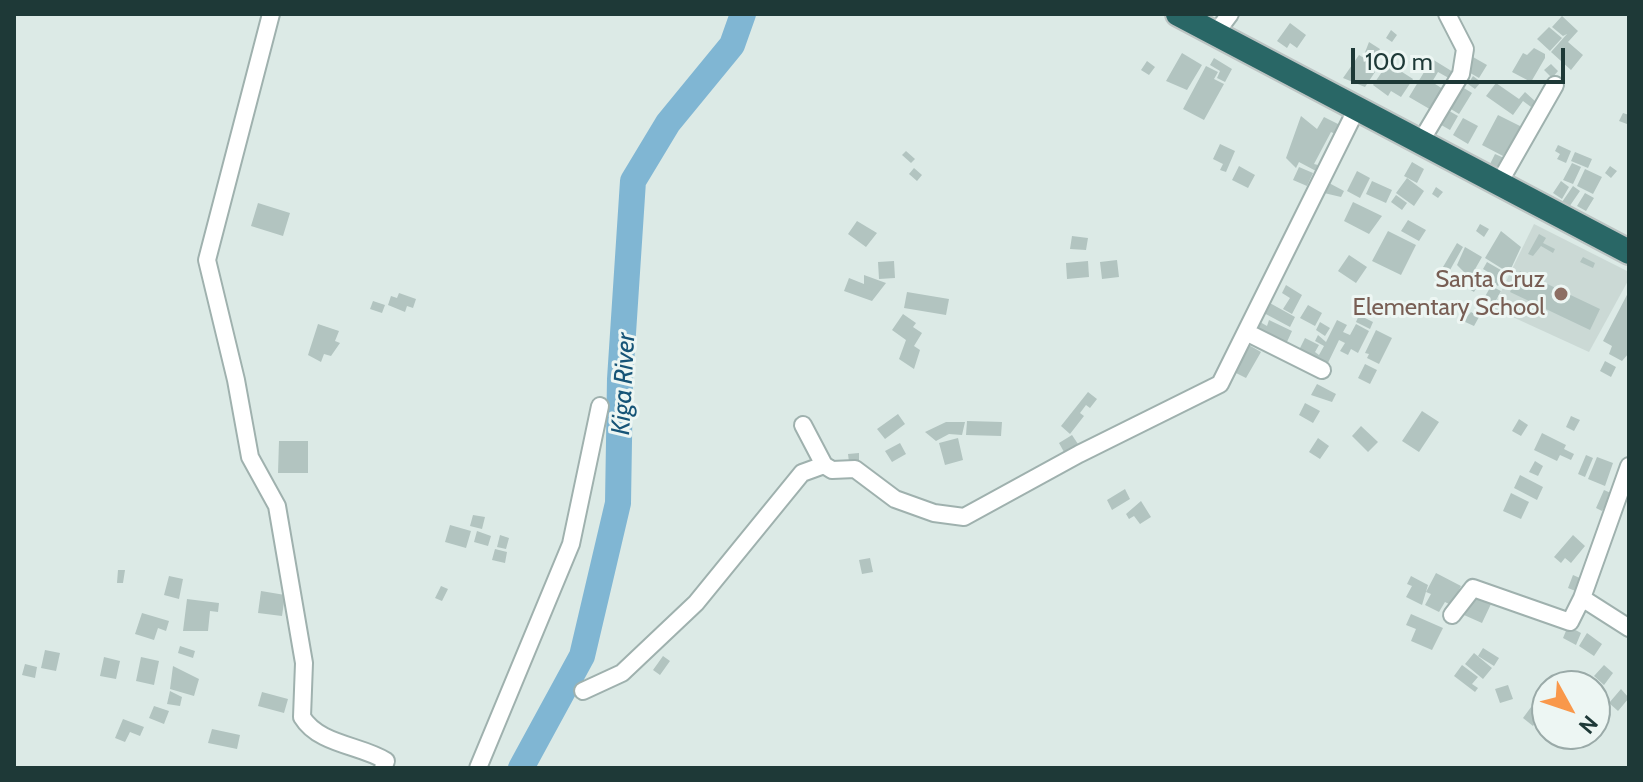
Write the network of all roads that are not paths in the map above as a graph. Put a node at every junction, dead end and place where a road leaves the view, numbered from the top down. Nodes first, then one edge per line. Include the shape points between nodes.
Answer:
1 (271, 14) edge
2 (1178, 14) edge
3 (1230, 14) edge
4 (1447, 14) edge
5 (1215, 34) junction
6 (1555, 85) dead end
7 (1357, 108) junction
8 (1421, 141) junction
9 (1499, 183) junction
10 (1629, 252) edge
11 (1248, 333) junction
12 (1322, 370) dead end
13 (600, 406) dead end
14 (803, 425) dead end
15 (824, 465) junction
16 (1629, 466) edge
17 (1582, 598) junction
18 (1452, 615) dead end
19 (1629, 628) edge
20 (583, 691) dead end
21 (383, 768) edge
22 (478, 768) edge

1 - 21 street via 207,260 250,457 277,506 304,663 302,717 314,731 371,751 386,761
2 - 5 highway
3 - 5 street
4 - 8 street via 1465,49 1461,74
5 - 7 highway
6 - 9 street
7 - 8 highway
7 - 11 street
8 - 9 highway
9 - 10 highway
11 - 12 street
11 - 15 street via 1220,384 964,517 895,499 855,469
13 - 22 street via 571,544
14 - 15 street
15 - 20 street via 802,473 696,603 622,673
16 - 17 street
17 - 18 street via 1570,622 1473,588
17 - 19 street

